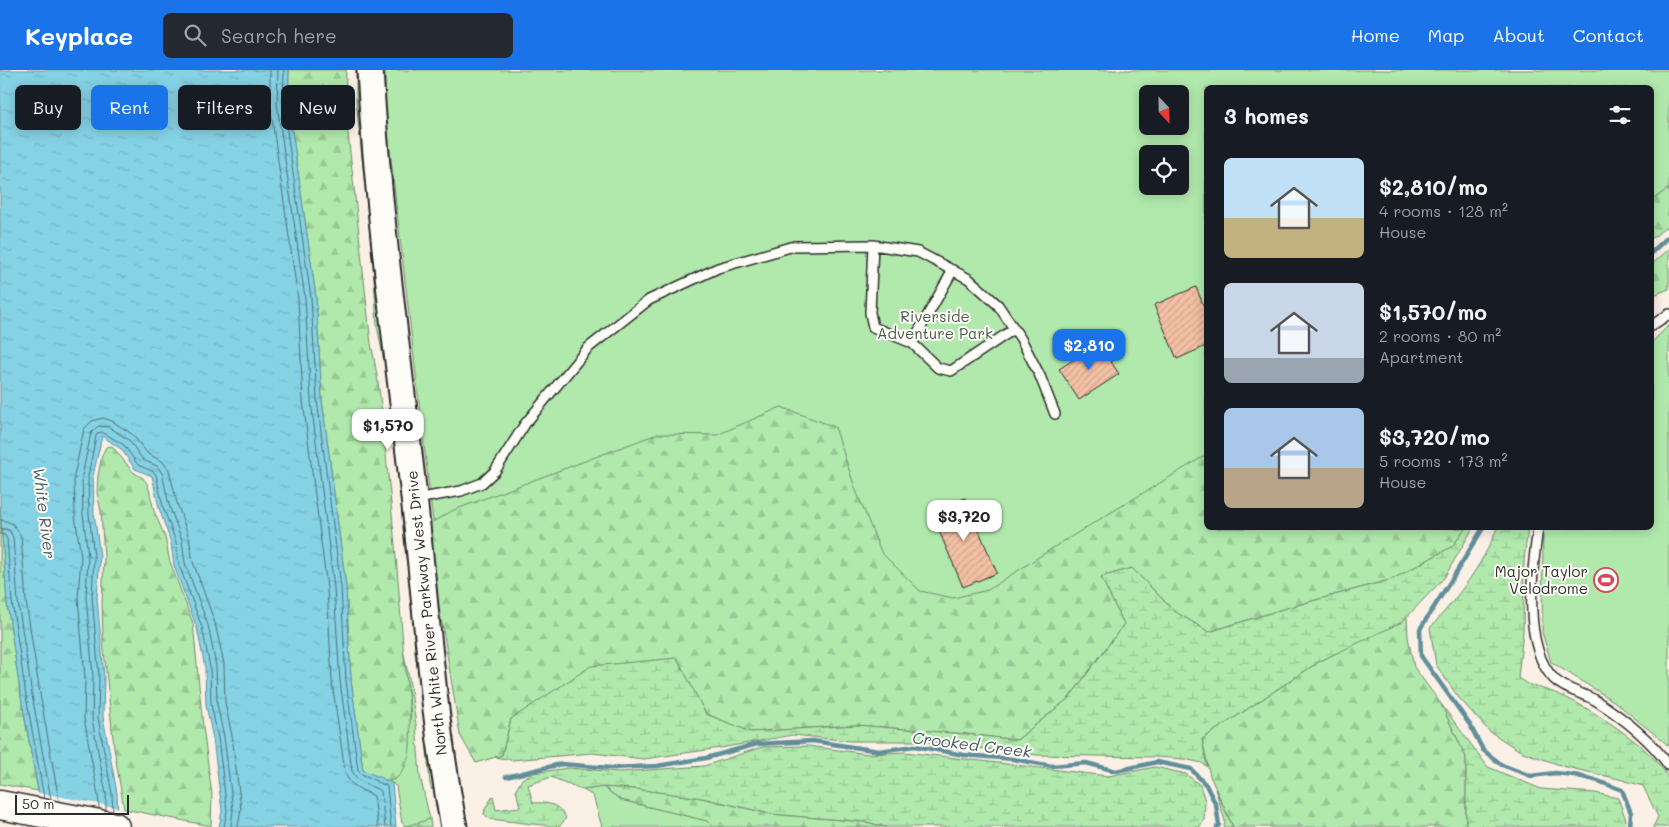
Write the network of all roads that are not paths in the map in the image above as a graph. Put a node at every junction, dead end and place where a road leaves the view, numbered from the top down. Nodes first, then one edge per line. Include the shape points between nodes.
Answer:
1 (370, 70) edge
2 (873, 245) junction
3 (953, 270) junction
4 (1669, 314) edge
5 (1654, 324) edge
6 (1014, 328) junction
7 (912, 343) junction
8 (1055, 414) dead end
9 (414, 500) junction
10 (1538, 530) edge
11 (1669, 766) edge
12 (0, 805) edge
13 (115, 827) edge
14 (454, 827) edge

1 - 9 street, North White River Parkway West Drive via 375,153
2 - 3 lane via 918,252
2 - 7 lane via 870,313 873,327
2 - 9 lane via 794,246 718,268 649,300 588,348 525,424 495,471 482,483 461,491
3 - 6 lane via 969,279 998,305
3 - 7 lane
4 - 5 lane
6 - 7 lane via 951,371 938,368
6 - 8 lane via 1040,376
9 - 14 street, North White River Parkway West Drive via 438,731
10 - 11 lane via 1532,625 1542,661 1555,680 1594,700 1633,728
12 - 13 highway

